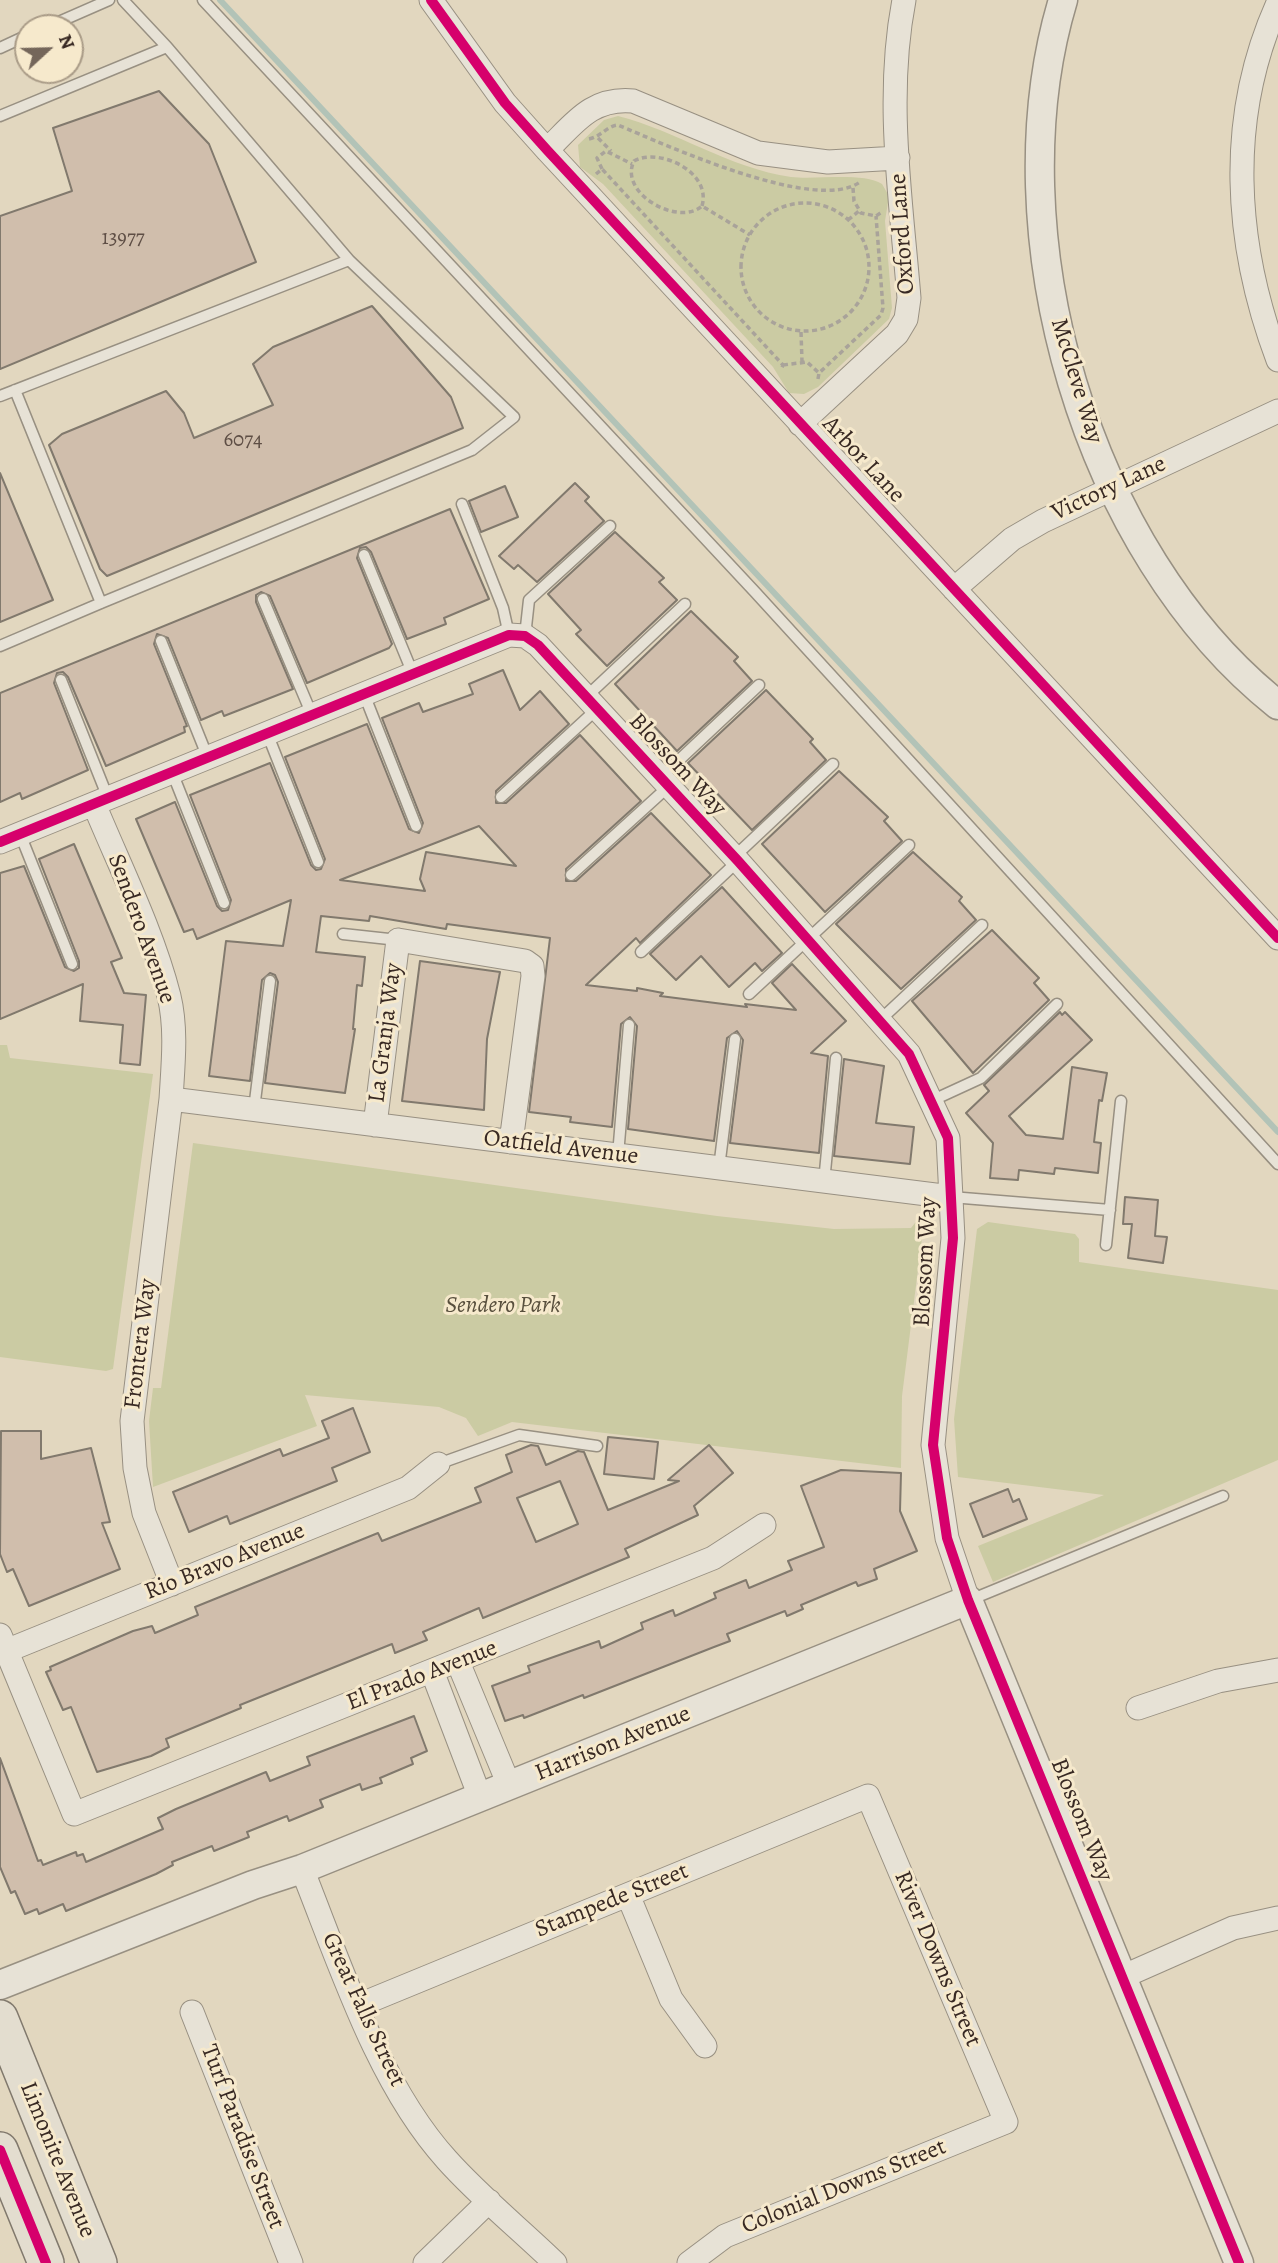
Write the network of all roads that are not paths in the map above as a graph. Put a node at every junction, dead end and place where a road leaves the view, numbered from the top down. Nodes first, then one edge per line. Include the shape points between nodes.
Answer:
1 (109, 0) edge
2 (123, 0) edge
3 (204, 0) edge
4 (430, 0) edge
5 (904, 0) edge
6 (1059, 1) edge
7 (1278, 3) edge
8 (77, 14) edge
9 (167, 47) junction
10 (0, 116) edge
11 (547, 150) junction
12 (898, 158) junction
13 (349, 260) junction
14 (1278, 359) edge
15 (15, 390) junction
16 (0, 396) edge
17 (1278, 411) edge
18 (800, 424) junction
19 (1113, 487) junction
20 (462, 504) dead end
21 (610, 526) dead end
22 (364, 555) dead end
23 (954, 589) junction
24 (263, 599) dead end
25 (101, 603) junction
26 (685, 604) dead end
27 (517, 636) junction
28 (160, 641) dead end
29 (0, 646) edge
30 (413, 674) junction
31 (61, 680) dead end
32 (759, 685) dead end
33 (364, 694) junction
34 (591, 703) junction
35 (1278, 705) edge
36 (312, 715) junction
37 (268, 733) junction
38 (208, 758) junction
39 (833, 764) dead end
40 (172, 772) junction
41 (665, 782) junction
42 (501, 797) dead end
43 (101, 801) junction
44 (416, 826) dead end
45 (7, 837) edge
46 (909, 845) dead end
47 (736, 859) junction
48 (318, 862) dead end
49 (570, 875) dead end
50 (224, 903) dead end
51 (982, 925) dead end
52 (343, 934) dead end
53 (1278, 938) edge
54 (398, 940) junction
55 (807, 940) junction
56 (641, 952) dead end
57 (72, 964) dead end
58 (270, 981) dead end
59 (750, 994) dead end
60 (1057, 1004) dead end
61 (879, 1021) junction
62 (629, 1025) dead end
63 (735, 1039) dead end
64 (836, 1058) dead end
65 (171, 1099) junction
66 (931, 1101) junction
67 (1121, 1101) dead end
68 (254, 1109) junction
69 (375, 1125) junction
70 (511, 1142) junction
71 (618, 1155) junction
72 (1278, 1164) edge
73 (719, 1168) junction
74 (824, 1182) junction
75 (951, 1197) junction
76 (1110, 1210) junction
77 (1105, 1245) dead end
78 (597, 1446) dead end
79 (438, 1464) joint
80 (1223, 1496) dead end
81 (764, 1525) dead end
82 (172, 1584) junction
83 (968, 1600) junction
84 (3, 1643) edge
85 (458, 1662) junction
86 (1278, 1670) edge
87 (432, 1671) junction
88 (1138, 1708) dead end
89 (509, 1786) junction
90 (480, 1797) junction
91 (868, 1797) joint
92 (302, 1869) junction
93 (628, 1895) junction
94 (1278, 1918) edge
95 (1122, 1976) junction
96 (0, 1985) edge
97 (357, 2006) junction
98 (192, 2012) dead end
99 (0, 2018) edge
100 (705, 2046) dead end
101 (1006, 2122) joint
102 (0, 2150) edge
103 (489, 2201) junction
104 (46, 2263) edge
105 (99, 2263) edge
106 (291, 2263) edge
107 (425, 2263) edge
108 (555, 2263) edge
109 (689, 2263) edge
110 (1239, 2263) edge

1 - 8 lane
2 - 9 lane
3 - 72 lane via 755,592
4 - 11 street, Arbor Lane via 505,103
5 - 12 street, Oxford Lane via 895,54
6 - 19 street, McCleve Way via 1039,136 1043,245 1064,352
7 - 14 street via 1248,94 1241,153 1247,249
9 - 10 lane
9 - 13 lane
11 - 12 street via 586,112 617,100 633,101 758,153 828,162
11 - 18 street, Arbor Lane
12 - 18 street, Oxford Lane via 909,298 906,319 897,334
13 - 15 lane
13 - 25 lane via 514,417 472,450
15 - 16 lane
15 - 25 lane
17 - 19 street, Victory Lane
18 - 23 street, Arbor Lane
19 - 23 street, Victory Lane via 1012,539
19 - 35 street, McCleve Way via 1132,526 1190,613 1230,660
20 - 27 lane
21 - 27 lane via 529,600
22 - 30 lane
23 - 53 street, Arbor Lane
24 - 36 lane
25 - 29 lane
26 - 34 lane
27 - 30 street
27 - 34 street, Blossom Way via 538,645
28 - 38 lane
30 - 33 street
31 - 43 lane
32 - 41 lane
33 - 36 street
33 - 44 lane
34 - 41 street, Blossom Way
34 - 42 lane
36 - 37 street
37 - 38 street
37 - 48 lane
38 - 40 street
39 - 47 lane
40 - 43 street
40 - 50 lane
41 - 47 street, Blossom Way
41 - 49 lane
43 - 45 street
43 - 65 street, Sendero Avenue via 170,998
45 - 57 lane
46 - 55 lane
47 - 55 street, Blossom Way
47 - 56 lane
51 - 61 lane
52 - 54 lane
54 - 69 street, La Granja Way
54 - 70 street via 525,961 532,966
55 - 59 lane
55 - 61 street, Blossom Way
58 - 68 lane
60 - 66 lane via 981,1078
61 - 66 street, Blossom Way via 909,1054
62 - 71 lane
63 - 73 lane
64 - 74 lane
65 - 68 street, Oatfield Avenue
65 - 82 street, Frontera Way via 132,1421 144,1513
66 - 75 street, Blossom Way via 948,1138
67 - 76 lane
68 - 69 street, Oatfield Avenue
69 - 70 street, Oatfield Avenue
70 - 71 street, Oatfield Avenue
71 - 73 street, Oatfield Avenue
73 - 74 street, Oatfield Avenue
74 - 75 street, Oatfield Avenue
75 - 76 lane
75 - 83 street, Blossom Way via 953,1238 933,1445 947,1538
76 - 77 lane
78 - 79 lane via 519,1435
79 - 82 street, Rio Bravo Avenue via 408,1488
80 - 83 lane, Harrison Avenue
81 - 85 street, El Prado Avenue via 713,1558
82 - 84 street, Rio Bravo Avenue
83 - 89 street, Harrison Avenue
83 - 95 street, Blossom Way
84 - 87 street, El Prado Avenue via 74,1814
85 - 87 street, El Prado Avenue
85 - 89 street
86 - 88 street via 1218,1681
87 - 90 street
89 - 90 street, Harrison Avenue
90 - 92 street, Harrison Avenue
91 - 93 street, Stampede Street
91 - 101 street, River Downs Street
92 - 96 street, Harrison Avenue
92 - 97 street, Great Falls Street
93 - 97 street, Stampede Street
93 - 100 street via 671,1999
94 - 95 street via 1233,1928
95 - 110 street, Blossom Way
97 - 103 street, Great Falls Street via 389,2075 421,2124 446,2159
98 - 106 street, Turf Paradise Street
99 - 105 main road, Limonite Avenue
101 - 109 street, Colonial Downs Street via 725,2236
102 - 104 main road, Limonite Avenue
103 - 107 street
103 - 108 street, Great Falls Street

